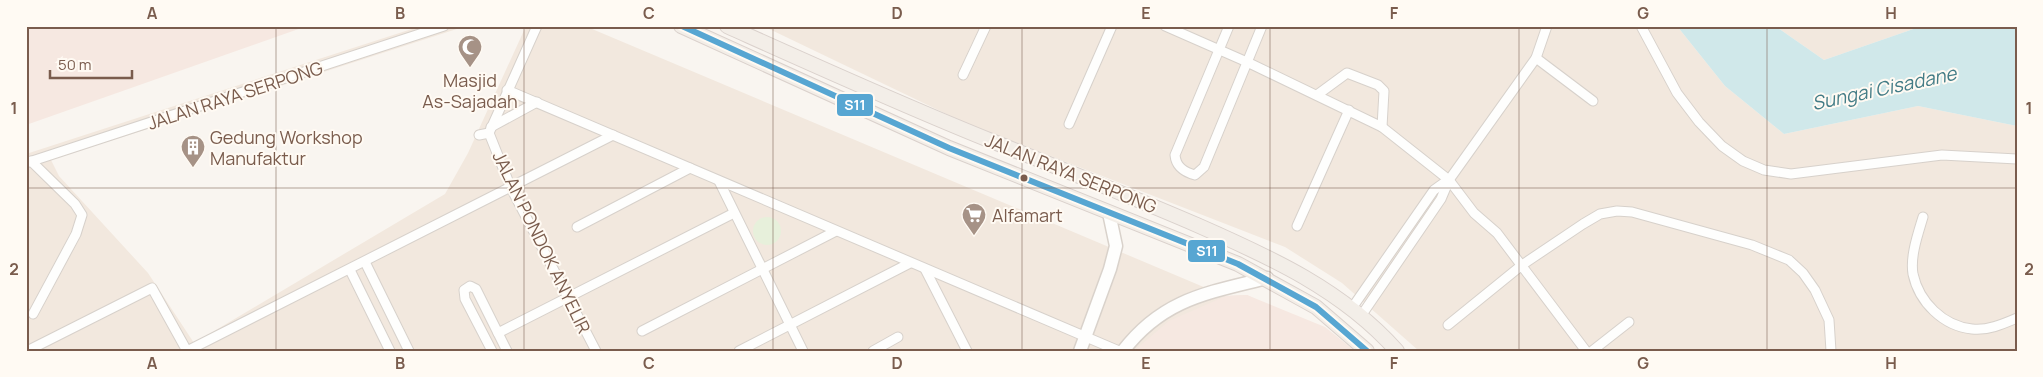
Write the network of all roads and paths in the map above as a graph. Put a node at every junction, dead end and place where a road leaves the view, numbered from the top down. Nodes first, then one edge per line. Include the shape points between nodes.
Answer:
1 (444, 26) edge
2 (537, 26) edge
3 (681, 26) edge
4 (727, 26) edge
5 (986, 26) edge
6 (1112, 26) edge
7 (1165, 26) edge
8 (1229, 26) edge
9 (1262, 26) edge
10 (1547, 26) edge
11 (1641, 26) edge
12 (1219, 50) junction
13 (1536, 58) junction
14 (1247, 62) junction
15 (963, 75) dead end
16 (507, 90) junction
17 (1317, 95) junction
18 (1593, 101) dead end
19 (537, 102) junction
20 (1349, 110) junction
21 (1069, 124) dead end
22 (1382, 127) junction
23 (490, 130) junction
24 (479, 135) dead end
25 (613, 135) junction
26 (2017, 159) edge
27 (29, 162) edge
28 (690, 168) junction
29 (1448, 180) junction
30 (718, 181) junction
31 (511, 188) junction
32 (734, 213) junction
33 (1109, 213) junction
34 (1922, 217) dead end
35 (1297, 226) dead end
36 (577, 227) dead end
37 (836, 230) junction
38 (365, 262) junction
39 (910, 263) junction
40 (1522, 265) junction
41 (762, 269) junction
42 (925, 269) junction
43 (350, 270) junction
44 (1267, 278) junction
45 (568, 298) junction
46 (1356, 312) junction
47 (33, 314) dead end
48 (2017, 318) edge
49 (1629, 322) dead end
50 (1448, 325) dead end
51 (790, 326) junction
52 (642, 331) dead end
53 (498, 333) junction
54 (1086, 336) junction
55 (898, 337) dead end
56 (27, 351) edge
57 (187, 351) edge
58 (390, 351) edge
59 (409, 351) edge
60 (492, 351) edge
61 (507, 351) edge
62 (596, 351) edge
63 (739, 351) edge
64 (802, 351) edge
65 (873, 351) edge
66 (967, 351) edge
67 (1080, 351) edge
68 (1119, 351) edge
69 (1123, 351) edge
70 (1367, 351) edge
71 (1397, 351) edge
72 (1586, 351) edge
73 (1592, 351) edge
74 (1831, 351) edge

1 - 27 street, JALAN RAYA SERPONG
2 - 16 street
3 - 33 main road, JALAN RAYA SERPONG via 949,148
4 - 46 main road, JALAN RAYA SERPONG via 921,113 1163,210 1264,255 1332,293
5 - 15 street
6 - 21 street
7 - 12 street
8 - 12 street
9 - 14 street
10 - 13 street
11 - 26 street via 1677,93 1699,122 1722,146 1743,161 1764,170 1791,174 1942,155
12 - 14 street
12 - 14 street via 1175,155 1185,172 1195,175 1204,167
13 - 18 street
13 - 29 street
14 - 17 street
16 - 19 street
16 - 23 street
17 - 20 street
17 - 22 street via 1347,73 1378,86 1384,91
19 - 23 street
19 - 25 street
20 - 22 street
20 - 35 street
22 - 29 street
23 - 24 street
23 - 31 street, JALAN PONDOK ANYELIR
25 - 28 street
25 - 31 street
27 - 47 street via 82,215 76,234
28 - 30 street
28 - 36 street
29 - 40 street via 1474,213 1498,233
29 - 46 street via 1434,190
30 - 32 street
30 - 37 street
31 - 38 street
31 - 45 street, JALAN PONDOK ANYELIR
32 - 41 street
32 - 45 street
33 - 44 main road, JALAN RAYA SERPONG via 1195,245
33 - 54 street via 1116,246
34 - 48 street via 1913,272 1918,290 1932,310 1950,323 1972,329 1995,327
37 - 39 street
37 - 41 street
38 - 43 street
38 - 59 street
39 - 42 street
39 - 51 street
40 - 50 street
40 - 72 street
40 - 74 street via 1594,218 1617,211 1632,212 1752,245 1789,260 1803,273 1815,290 1828,320
41 - 51 street
41 - 52 street
42 - 54 street
42 - 66 street
43 - 57 street
43 - 58 street
44 - 69 street via 1178,303 1147,324
44 - 70 main road, JALAN RAYA SERPONG via 1316,307
45 - 53 street
45 - 62 street, JALAN PONDOK ANYELIR
46 - 71 main road, JALAN RAYA SERPONG
49 - 73 street
51 - 63 street
51 - 64 street
53 - 60 street via 476,289 467,287 465,299
53 - 61 street
54 - 67 street
54 - 68 street
55 - 65 street
56 - 57 street via 152,288

